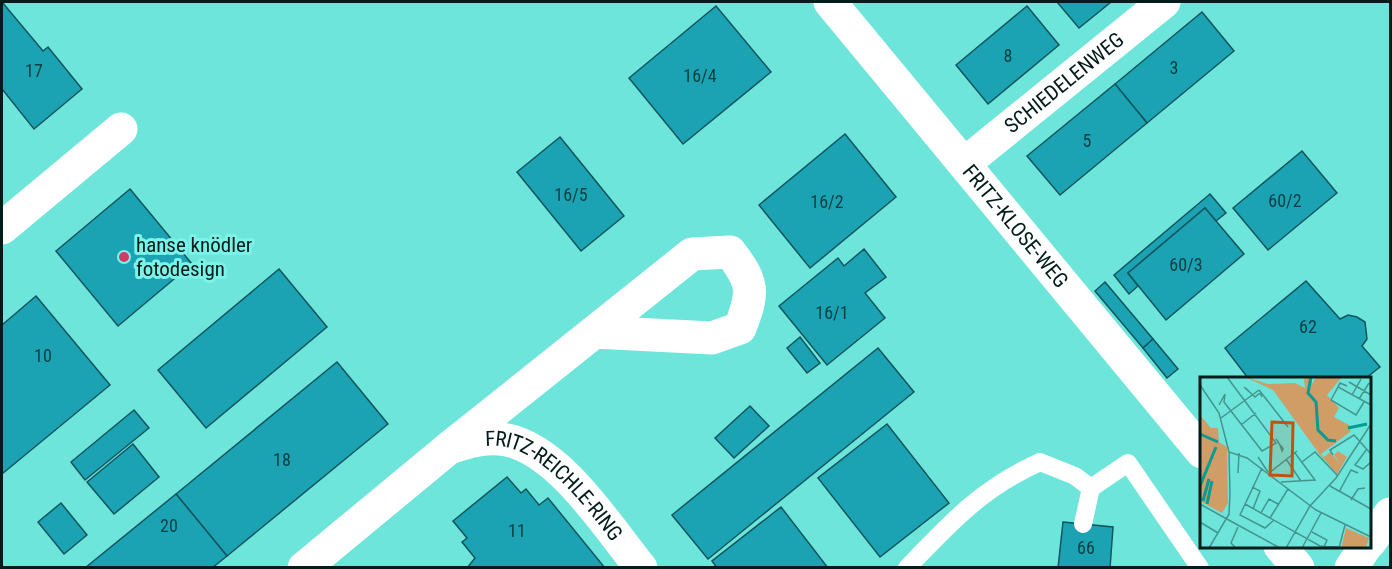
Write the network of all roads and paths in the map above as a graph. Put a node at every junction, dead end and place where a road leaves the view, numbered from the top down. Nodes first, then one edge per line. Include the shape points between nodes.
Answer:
1 (830, 2) edge
2 (1164, 2) edge
3 (121, 129) dead end
4 (964, 164) junction
5 (2, 228) edge
6 (594, 332) dead end
7 (449, 448) junction
8 (1200, 450) edge
9 (1091, 488) junction
10 (1390, 514) edge
11 (1083, 524) dead end
12 (1371, 541) edge
13 (1282, 548) edge
14 (1365, 548) edge
15 (304, 567) edge
16 (641, 567) edge
17 (907, 567) edge
18 (1200, 567) edge
19 (1298, 567) edge
20 (1351, 567) edge

1 - 4 street, FRITZ-KLOSE-WEG
2 - 4 street, SCHIEDELENWEG
3 - 5 street
4 - 8 street, FRITZ-KLOSE-WEG
6 - 7 street, FRITZ-REICHLE-RING
7 - 15 street, FRITZ-REICHLE-RING
7 - 16 street, FRITZ-REICHLE-RING via 476,440 506,440 535,449 558,467
9 - 11 lane
9 - 17 lane via 1075,476 1040,462 1013,474 967,506
9 - 18 lane via 1128,463
10 - 12 street
13 - 19 street
14 - 20 street

